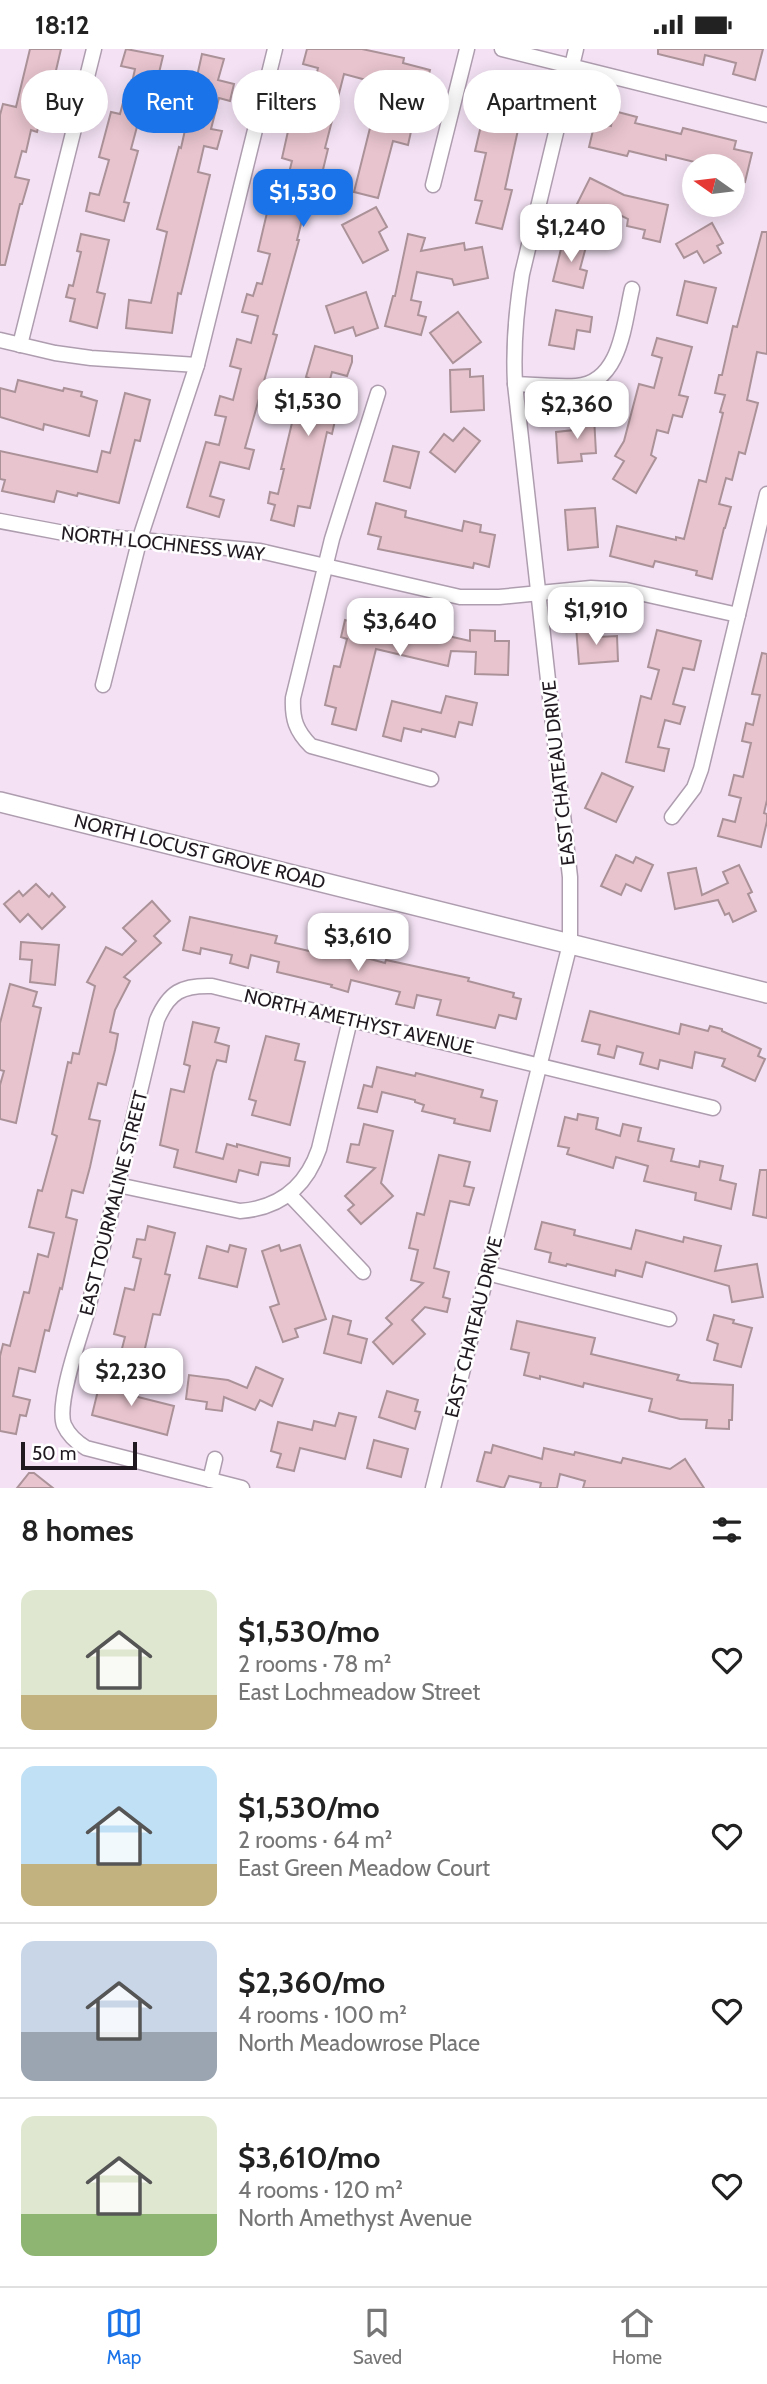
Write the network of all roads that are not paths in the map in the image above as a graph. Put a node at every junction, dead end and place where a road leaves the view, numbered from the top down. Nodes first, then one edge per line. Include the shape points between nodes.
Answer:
1 (94, 49) edge
2 (275, 49) edge
3 (467, 49) edge
4 (502, 49) edge
5 (576, 49) edge
6 (572, 66) junction
7 (767, 115) edge
8 (433, 185) dead end
9 (632, 289) dead end
10 (0, 339) edge
11 (20, 345) junction
12 (197, 365) junction
13 (514, 384) junction
14 (377, 393) dead end
15 (767, 495) edge
16 (0, 521) edge
17 (140, 538) junction
18 (326, 566) junction
19 (538, 594) junction
20 (738, 615) junction
21 (103, 685) dead end
22 (431, 779) dead end
23 (0, 802) edge
24 (672, 817) dead end
25 (570, 944) junction
26 (178, 991) joint
27 (767, 993) edge
28 (350, 1020) junction
29 (540, 1064) junction
30 (713, 1108) dead end
31 (118, 1185) junction
32 (290, 1195) junction
33 (363, 1272) dead end
34 (487, 1273) junction
35 (669, 1319) dead end
36 (215, 1459) dead end
37 (209, 1480) junction
38 (242, 1488) edge
39 (433, 1488) edge

1 - 11 street
2 - 12 street
3 - 8 street
4 - 6 street
5 - 6 street, EAST CHATEAU DRIVE
6 - 7 street
6 - 13 street, EAST CHATEAU DRIVE via 522,274 513,347
9 - 13 street via 618,350 610,368 596,380 578,386
10 - 11 street
11 - 12 street via 91,358
12 - 17 street
13 - 19 street, EAST CHATEAU DRIVE
14 - 18 street
15 - 20 street
16 - 17 street, NORTH LOCHNESS WAY via 64,533
17 - 18 street, NORTH LOCHNESS WAY via 260,551
17 - 21 street
18 - 19 street, NORTH LOCHNESS WAY via 460,597
18 - 22 street via 293,698 292,717 299,734 311,746
19 - 20 street, NORTH LOCHNESS WAY via 591,588 626,590
19 - 25 street, EAST CHATEAU DRIVE via 570,877
20 - 24 street via 701,769
23 - 25 main road, NORTH LOCUST GROVE ROAD
25 - 27 main road, NORTH LOCUST GROVE ROAD
25 - 29 street, EAST CHATEAU DRIVE
26 - 28 street, NORTH AMETHYST AVENUE via 194,985 212,986
26 - 31 street, EAST TOURMALINE STREET via 164,1004 157,1020
28 - 29 street, NORTH AMETHYST AVENUE
28 - 32 street via 313,1167
29 - 30 street, NORTH AMETHYST AVENUE
29 - 34 street, EAST CHATEAU DRIVE
31 - 32 street via 240,1211 266,1207
31 - 37 street, EAST TOURMALINE STREET via 71,1370 63,1422 71,1438 86,1448
32 - 33 street
34 - 35 street
34 - 39 street, EAST CHATEAU DRIVE
36 - 37 street
37 - 38 street

